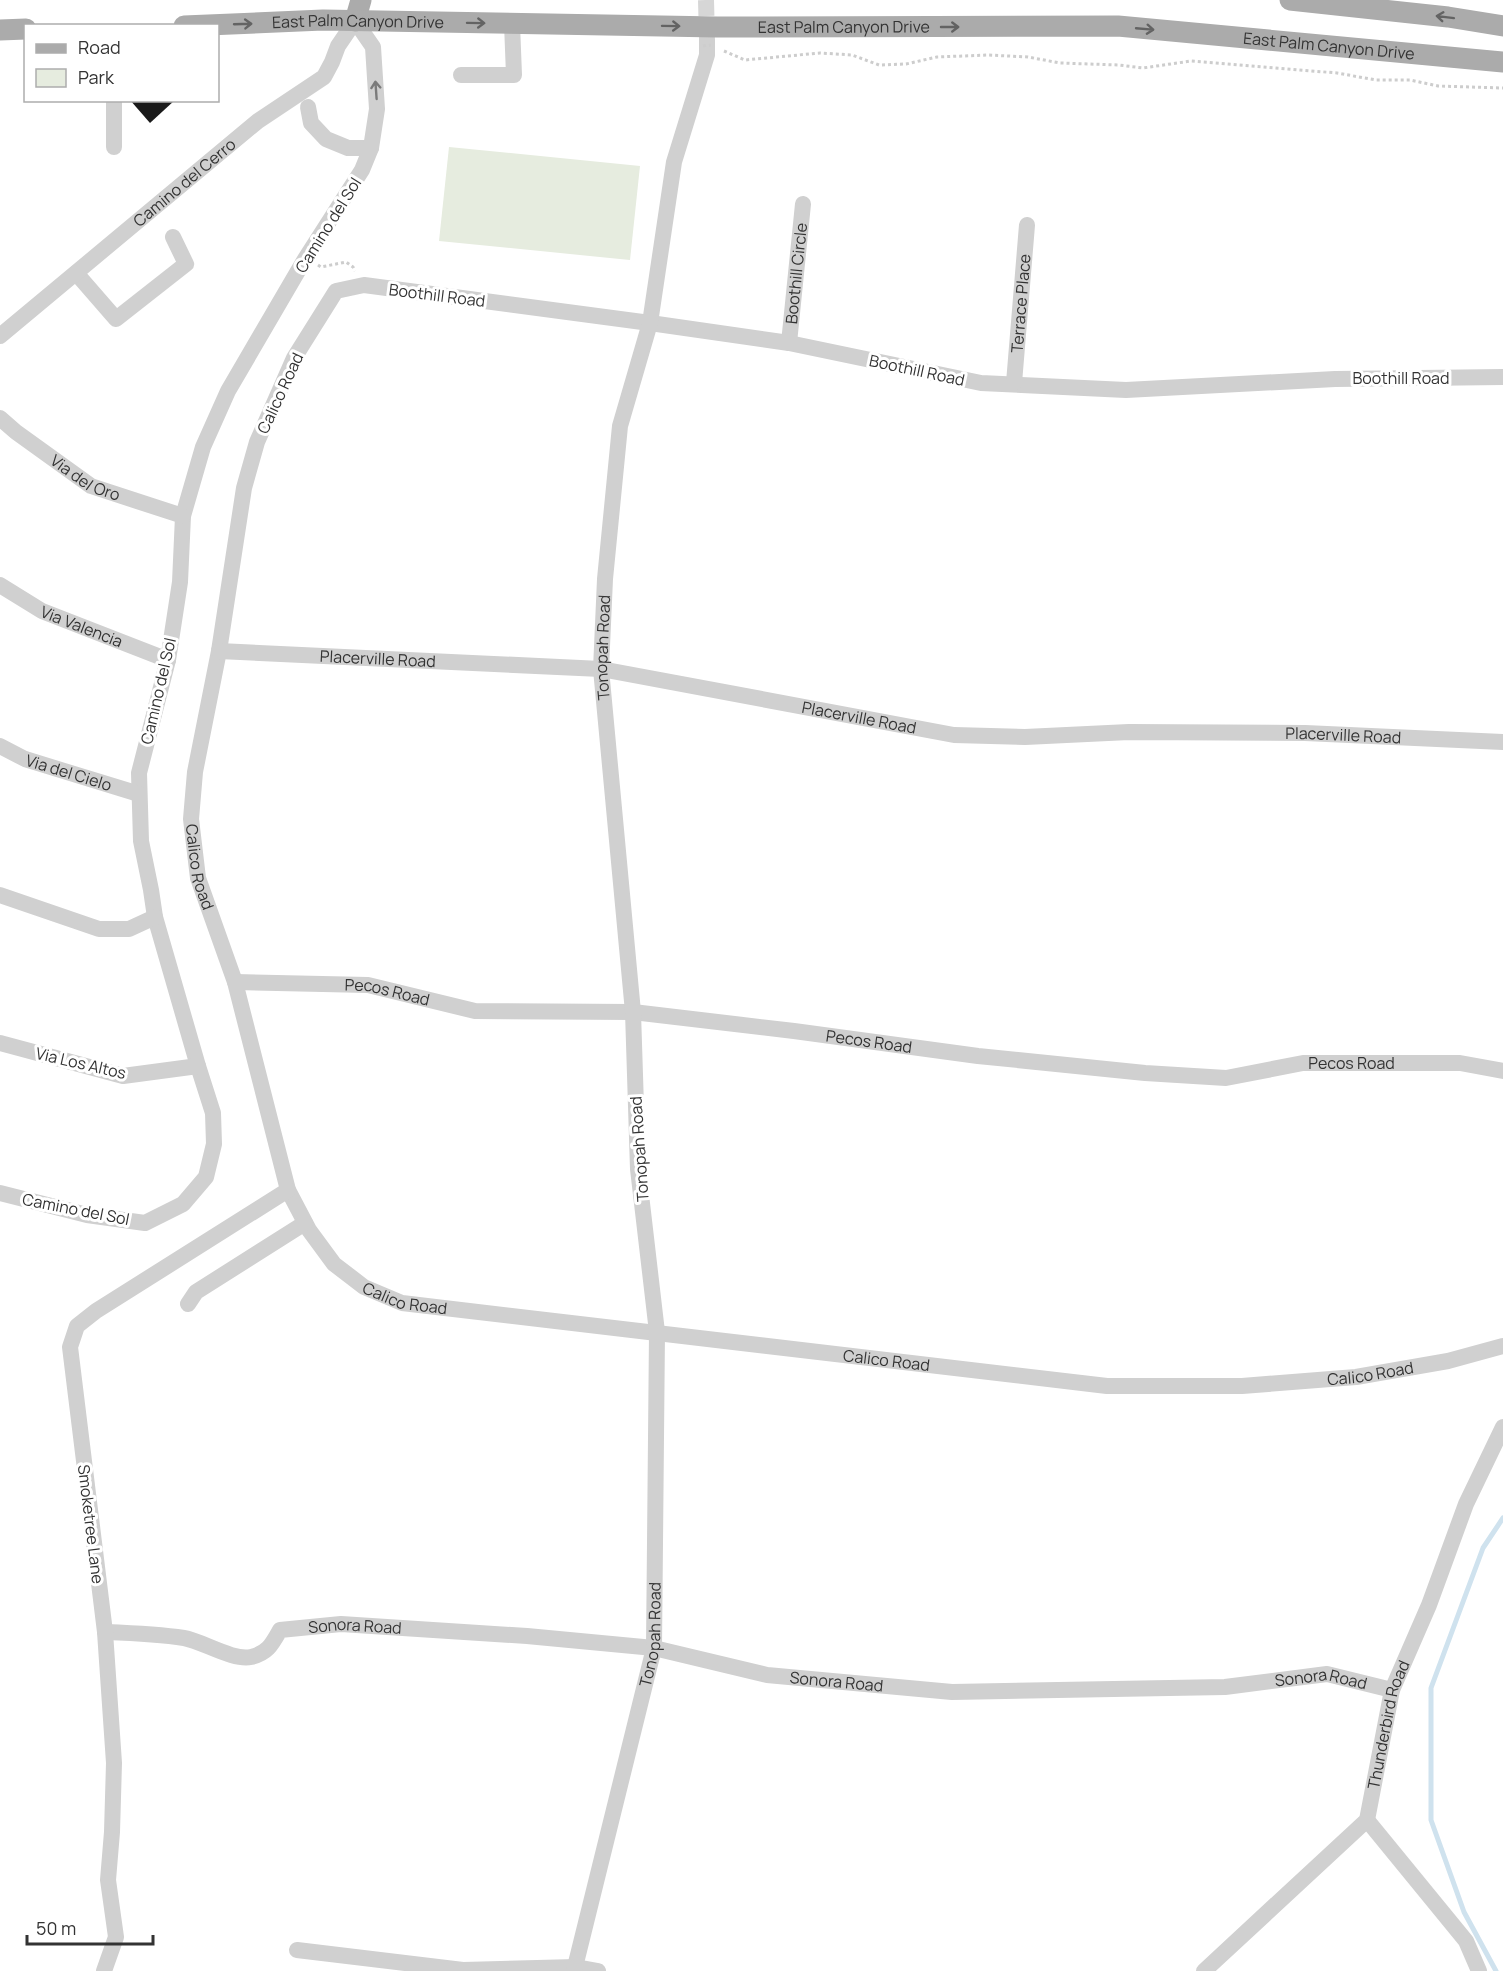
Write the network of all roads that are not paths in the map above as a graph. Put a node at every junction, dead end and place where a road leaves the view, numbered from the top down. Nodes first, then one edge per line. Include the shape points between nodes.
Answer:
1 (361, 0) edge
2 (1290, 0) edge
3 (355, 21) junction
4 (512, 24) junction
5 (219, 25) edge
6 (1503, 26) edge
7 (24, 29) edge
8 (0, 30) edge
9 (707, 43) tunnel mouth
10 (1503, 62) edge
11 (461, 75) dead end
12 (114, 102) edge
13 (299, 105) junction
14 (114, 147) dead end
15 (371, 148) junction
16 (803, 204) dead end
17 (1027, 225) dead end
18 (173, 237) dead end
19 (76, 273) junction
20 (336, 291) joint
21 (650, 323) junction
22 (0, 336) edge
23 (789, 343) junction
24 (1503, 377) edge
25 (1014, 383) junction
26 (0, 418) edge
27 (183, 516) junction
28 (0, 585) edge
29 (219, 651) junction
30 (168, 660) junction
31 (601, 669) junction
32 (1503, 742) edge
33 (0, 746) edge
34 (138, 794) junction
35 (0, 895) edge
36 (155, 917) junction
37 (235, 982) junction
38 (633, 1012) junction
39 (0, 1043) edge
40 (198, 1066) junction
41 (1503, 1071) edge
42 (288, 1190) junction
43 (0, 1193) edge
44 (305, 1222) junction
45 (188, 1304) dead end
46 (657, 1332) junction
47 (1503, 1346) edge
48 (1503, 1428) edge
49 (105, 1632) junction
50 (654, 1648) junction
51 (1392, 1690) junction
52 (1367, 1820) junction
53 (297, 1950) dead end
54 (575, 1969) edge
55 (104, 1971) edge
56 (598, 1971) edge
57 (1203, 1971) edge
58 (1479, 1971) edge

1 - 3 main road
6 -> 2 main road
3 -> 4 main road, East Palm Canyon Drive
5 -> 3 main road, East Palm Canyon Drive
3 - 13 street via 338,46 322,86
15 -> 3 street, Camino del Sol via 377,109 373,46
4 -> 10 main road, East Palm Canyon Drive via 1118,26
4 - 11 street via 514,75
7 - 8 main road
9 - 21 street, Tonopah Road via 707,55 675,162
12 - 14 street
13 - 15 street via 326,139 348,148
13 - 19 street, Camino del Cerro via 273,111 258,121
15 - 27 street, Camino del Sol via 362,170 228,391 203,447
16 - 23 street, Boothill Circle
17 - 25 street, Terrace Place
18 - 19 street via 186,264 116,319
19 - 22 street, Camino del Cerro
20 - 21 street, Boothill Road via 360,285
20 - 29 street, Calico Road via 294,358 257,442 244,488
21 - 23 street, Boothill Road
21 - 31 street, Tonopah Road via 620,426 604,579
23 - 25 street, Boothill Road via 981,383
24 - 25 street, Boothill Road via 1335,379 1126,390
26 - 27 street, Via del Oro via 92,486
27 - 30 street, Camino del Sol via 180,582
28 - 30 street, Via Valencia via 42,611
29 - 31 street, Placerville Road
29 - 37 street, Calico Road via 195,772 191,819 198,878
30 - 34 street, Camino del Sol via 139,773
31 - 32 street, Placerville Road via 954,735 1305,733
31 - 38 street, Tonopah Road
33 - 34 street, Via del Cielo via 26,759
34 - 36 street, Camino del Sol via 141,840
35 - 36 street via 99,929 129,929
36 - 40 street, Camino del Sol
37 - 38 street, Pecos Road via 368,985 475,1011
37 - 42 street, Calico Road
38 - 41 street, Pecos Road via 1145,1073 1226,1078 1303,1063 1460,1064
38 - 46 street, Tonopah Road via 638,1169
39 - 40 street, Via Los Altos via 123,1076
40 - 43 street, Camino del Sol via 213,1113 214,1144 206,1177 183,1204 145,1223 87,1215
42 - 44 street, Calico Road
42 - 49 street, Smoketree Lane via 77,1326 70,1347
44 - 45 street via 196,1292
44 - 46 street, Calico Road via 334,1264 364,1287 402,1304
46 - 47 street, Calico Road via 1107,1386 1242,1386 1356,1377 1448,1361
46 - 50 street, Tonopah Road
48 - 51 street, Thunderbird Road via 1467,1504
49 - 50 street, Sonora Road via 186,1638 222,1653 249,1658 268,1650 280,1630 341,1624
49 - 55 street, Smoketree Lane via 114,1764 108,1880 116,1937
50 - 51 street, Sonora Road via 767,1675 952,1692 1225,1687 1327,1674
50 - 54 street, Tonopah Road
51 - 52 street, Thunderbird Road
52 - 57 street
52 - 58 street via 1466,1941
53 - 54 street via 463,1970
54 - 56 street

